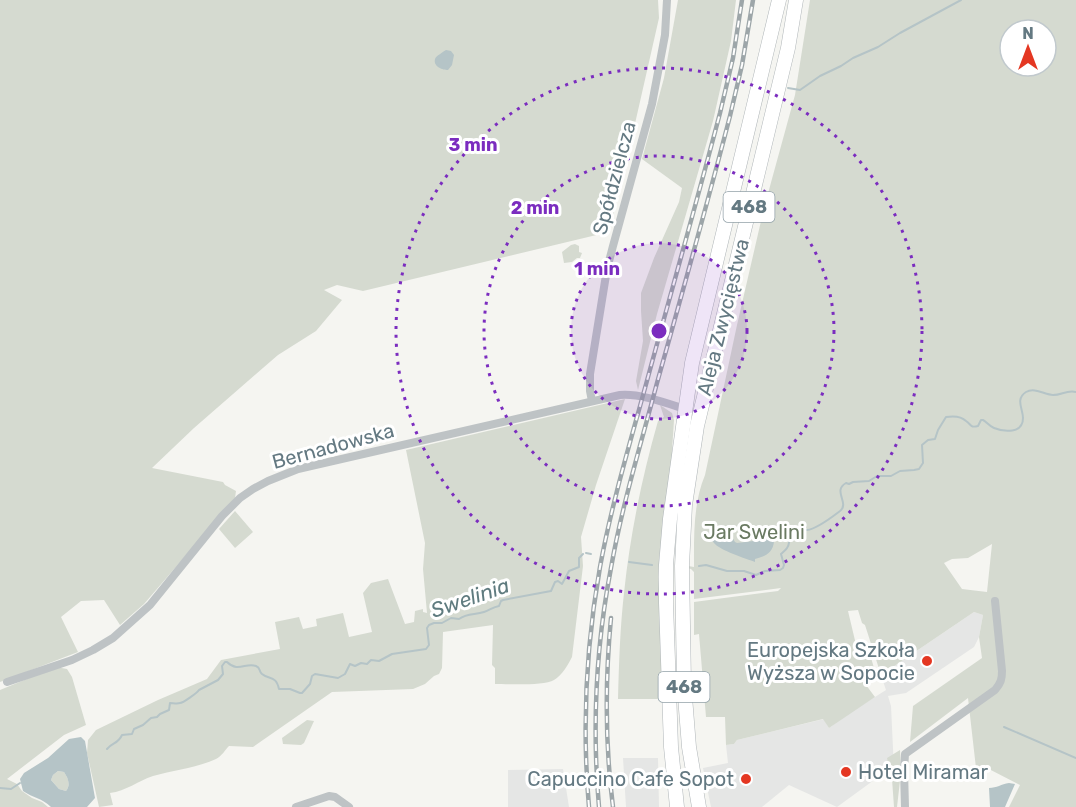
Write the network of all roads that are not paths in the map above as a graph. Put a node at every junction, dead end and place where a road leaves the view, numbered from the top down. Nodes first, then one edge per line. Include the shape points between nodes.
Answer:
1 (667, 0) edge
2 (779, 0) edge
3 (796, 0) edge
4 (592, 401) junction
5 (685, 409) junction
6 (700, 414) junction
7 (995, 601) dead end
8 (7, 682) dead end
9 (296, 807) edge
10 (349, 807) edge
11 (677, 807) edge
12 (699, 807) edge
13 (905, 807) edge

1 - 4 street, Spółdzielcza via 665,35 652,104 608,269 590,374
2 - 5 main road, Aleja Zwycięstwa / 468 via 697,341
3 - 6 main road, Aleja Zwycięstwa / 468 via 788,48
4 - 5 street, Bernadowska via 628,394
4 - 8 street, Bernadowska via 298,469 268,481 247,492 222,516 150,605 112,638 72,660
5 - 6 street, Bernadowska
5 - 11 main road, Aleja Zwycięstwa / 468 via 666,565 671,747
6 - 12 main road, Aleja Zwycięstwa / 468 via 686,496 682,566 686,723
7 - 13 street via 1000,684 905,754
9 - 10 street via 329,796

